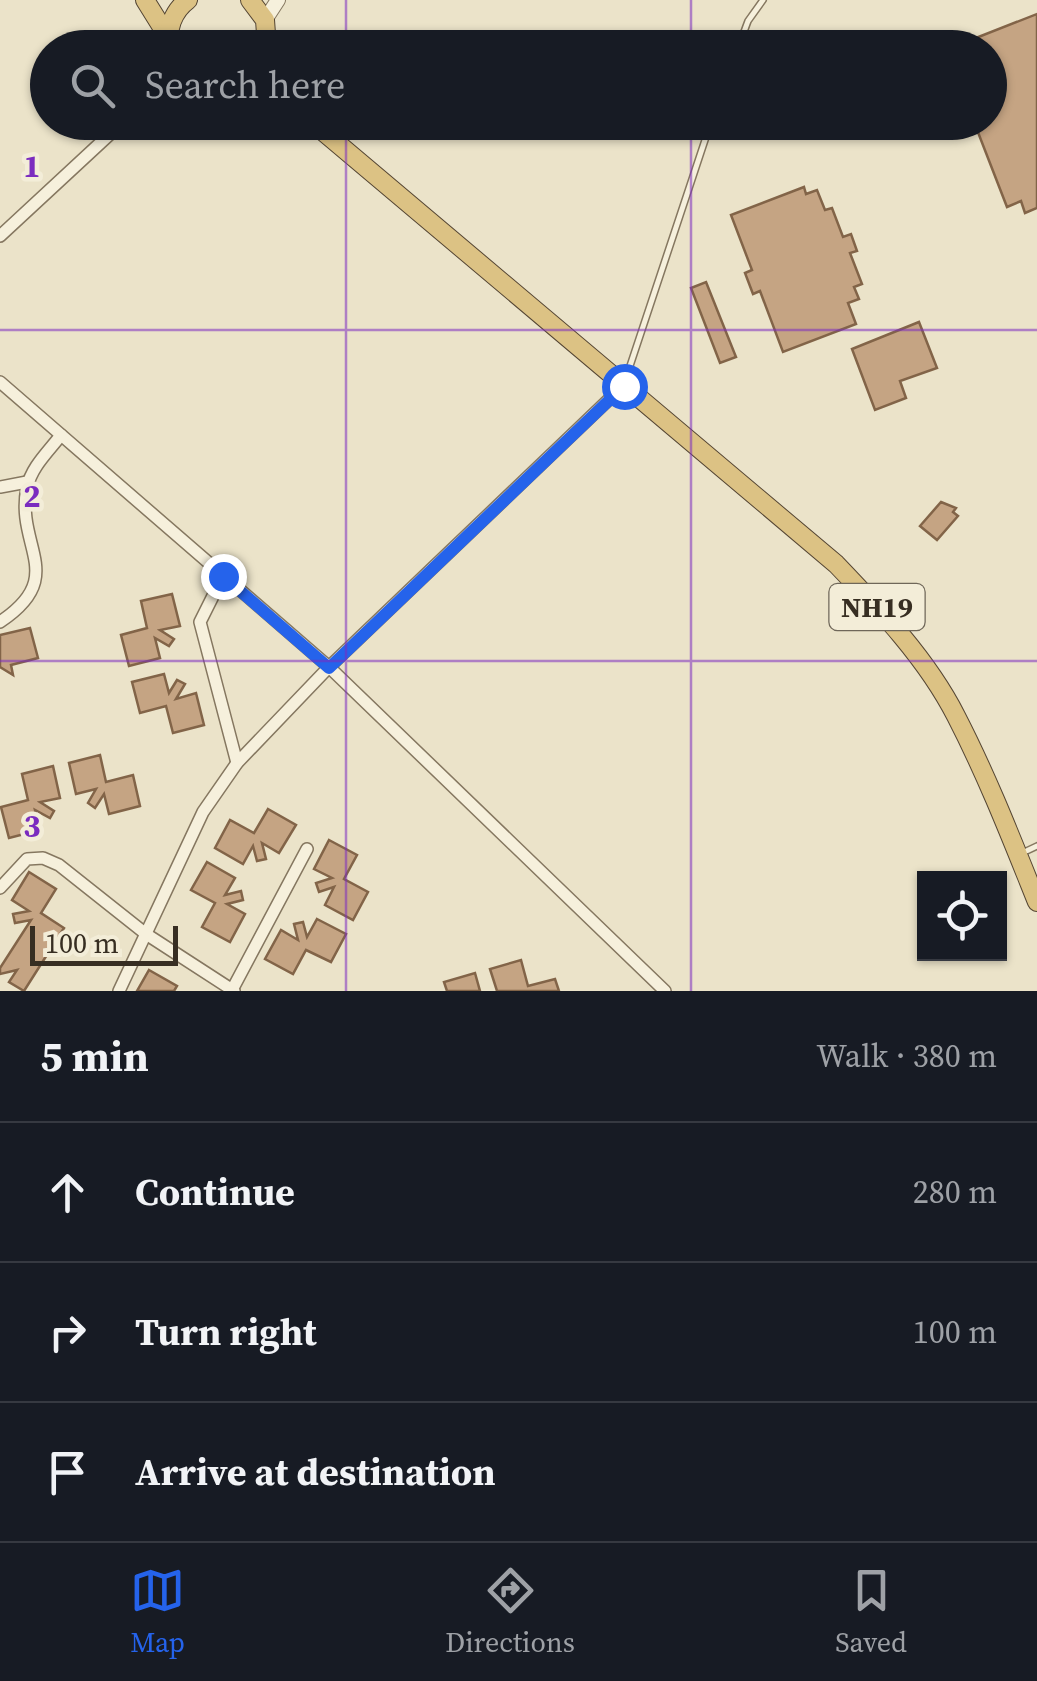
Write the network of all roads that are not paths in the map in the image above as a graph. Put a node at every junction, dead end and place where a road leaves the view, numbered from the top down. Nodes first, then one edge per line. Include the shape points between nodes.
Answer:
1 (145, 0) edge
2 (188, 0) edge
3 (250, 0) edge
4 (278, 0) edge
5 (763, 0) edge
6 (161, 30) edge
7 (171, 30) edge
8 (264, 30) edge
9 (270, 30) edge
10 (745, 30) edge
11 (103, 140) edge
12 (333, 140) edge
13 (705, 140) edge
14 (0, 236) edge
15 (0, 382) edge
16 (624, 386) junction
17 (61, 435) junction
18 (28, 482) junction
19 (0, 488) edge
20 (223, 576) junction
21 (0, 622) edge
22 (329, 668) junction
23 (237, 762) junction
24 (1037, 846) edge
25 (307, 849) dead end
26 (1018, 855) junction
27 (0, 888) edge
28 (1037, 902) edge
29 (146, 934) junction
30 (656, 988) edge
31 (233, 990) edge
32 (119, 991) edge

1 - 6 highway
2 - 7 highway
3 - 8 highway
4 - 9 street
5 - 10 lane
11 - 14 street
12 - 16 highway, NH19
13 - 16 lane
15 - 17 street
16 - 22 street
16 - 26 highway, NH19 via 874,603 955,714
17 - 18 street
17 - 20 street
18 - 19 street
18 - 21 street via 24,506 34,585 25,605
20 - 22 street
20 - 23 street via 200,622
22 - 23 street
22 - 30 street
23 - 29 street via 203,812
24 - 26 lane
25 - 31 street
26 - 28 highway, NH19
27 - 29 street via 27,859 43,858
29 - 31 street
29 - 32 street

